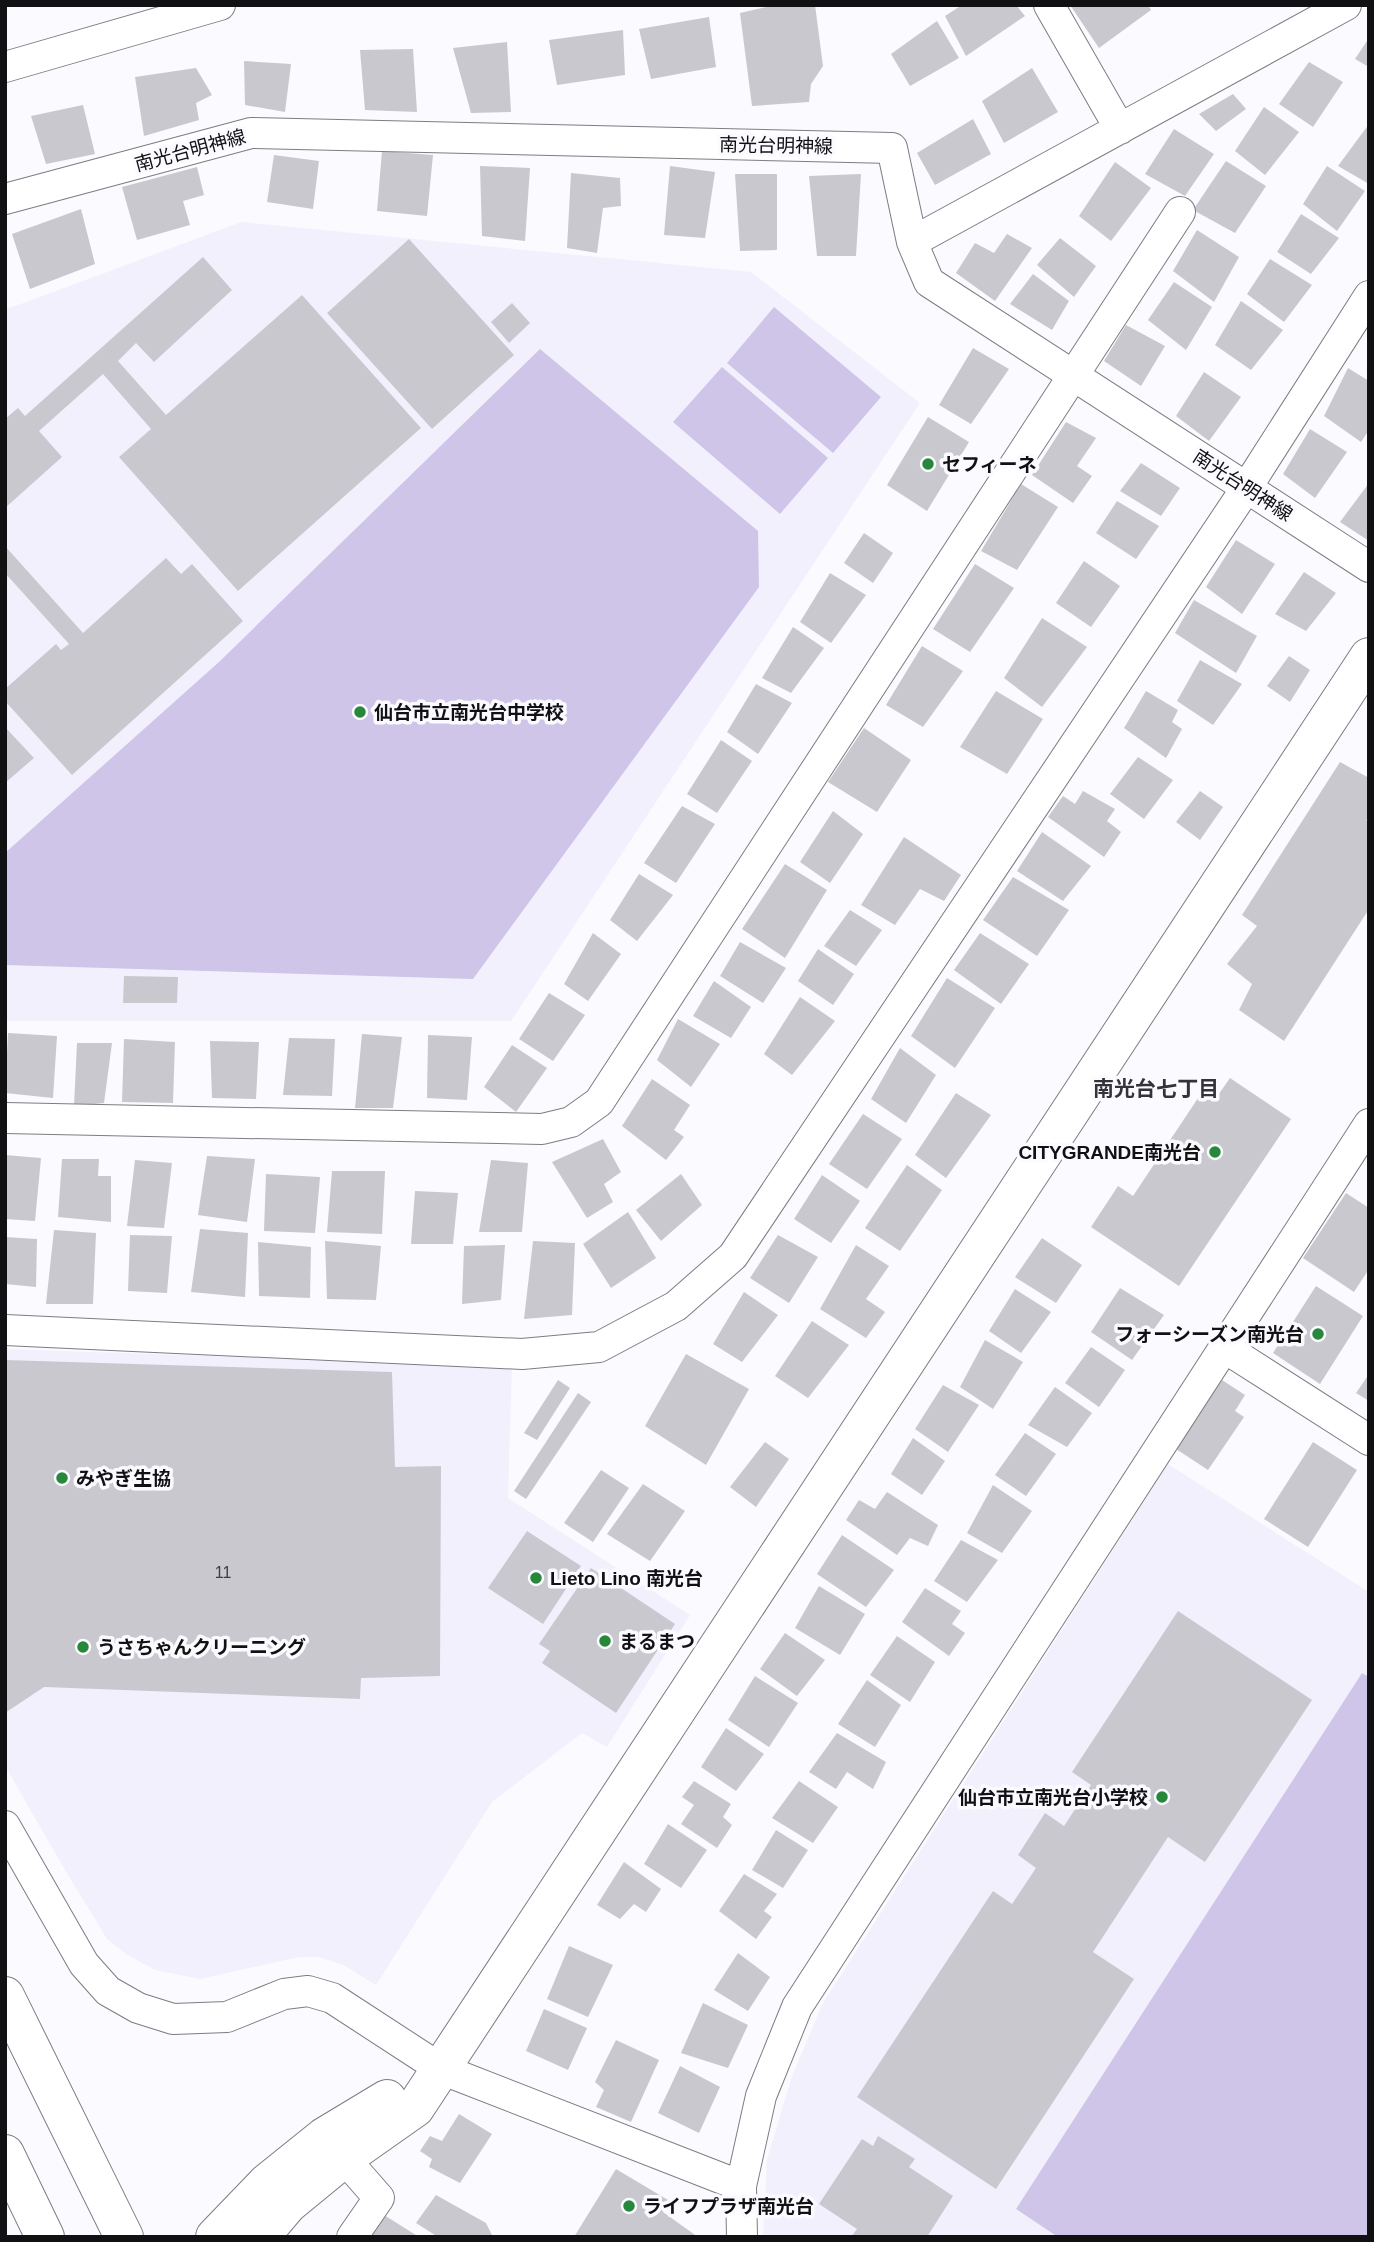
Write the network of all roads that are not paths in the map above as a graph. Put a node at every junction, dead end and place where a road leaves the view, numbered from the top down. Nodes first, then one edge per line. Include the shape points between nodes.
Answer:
1 (220, 5) edge
2 (1049, 5) edge
3 (1346, 5) edge
4 (5, 67) edge
5 (1120, 129) junction
6 (5, 199) edge
7 (1180, 212) dead end
8 (912, 242) junction
9 (1369, 296) edge
10 (1074, 377) junction
11 (1247, 487) junction
12 (1369, 567) edge
13 (1369, 657) edge
14 (5, 1118) edge
15 (1365, 1140) edge
16 (5, 1330) edge
17 (1226, 1348) junction
18 (1369, 1440) edge
19 (5, 1826) edge
20 (5, 1996) edge
21 (441, 2069) junction
22 (334, 2147) junction
23 (5, 2154) edge
24 (741, 2186) junction
25 (44, 2237) edge
26 (124, 2237) edge
27 (215, 2237) edge
28 (260, 2237) edge
29 (352, 2237) edge
30 (742, 2237) edge

1 - 4 street
2 - 5 street
3 - 5 street
5 - 8 street
6 - 8 street, 南光台明神線 via 251,133 892,148
7 - 10 street
8 - 10 street, 南光台明神線 via 929,282
9 - 11 street
10 - 11 street, 南光台明神線
10 - 14 street via 599,1102 571,1122 542,1129
11 - 12 street, 南光台明神線
11 - 16 street via 733,1256 676,1306 599,1347 522,1354
13 - 21 street
15 - 17 street
17 - 18 street
17 - 24 street via 797,2007 761,2096
19 - 21 street via 84,1964 108,1991 138,2008 173,2019 227,2017 284,1994 308,1991 332,1998
20 - 26 street
21 - 22 street via 415,2108
21 - 24 street
22 - 27 street via 268,2182
22 - 28 street
22 - 29 street via 379,2198
23 - 25 street
24 - 30 street

